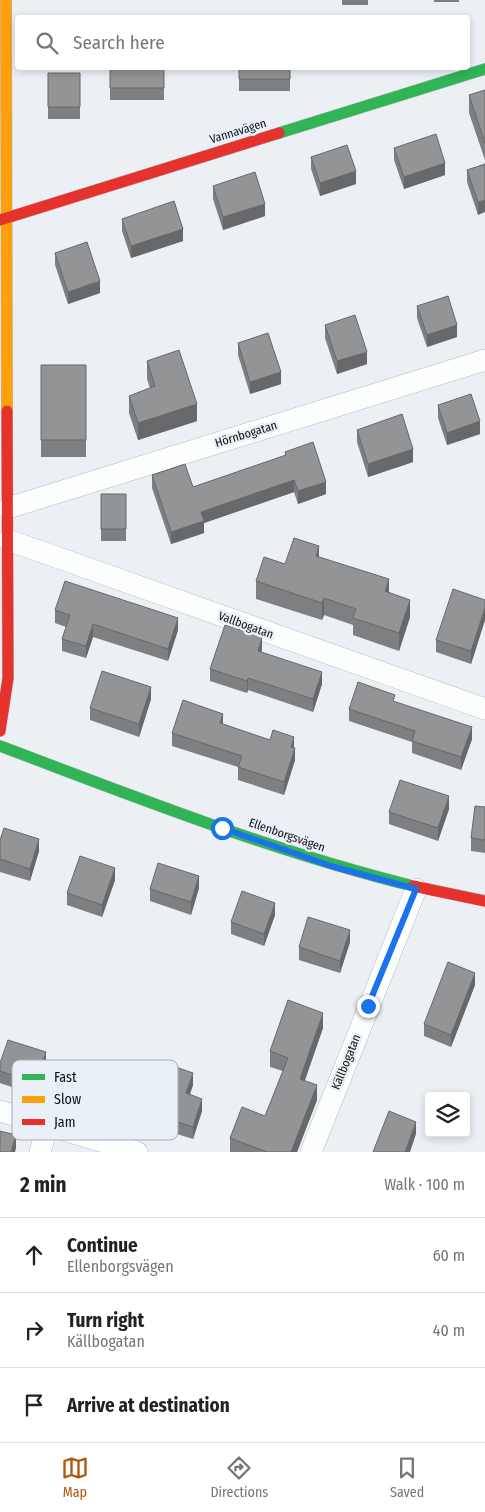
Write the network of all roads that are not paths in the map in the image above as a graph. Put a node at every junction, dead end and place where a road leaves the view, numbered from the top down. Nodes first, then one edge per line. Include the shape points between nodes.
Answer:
1 (6, 0) edge
2 (8, 29) edge
3 (485, 69) edge
4 (435, 75) edge
5 (3, 219) edge
6 (485, 360) edge
7 (8, 508) junction
8 (8, 540) junction
9 (485, 709) edge
10 (0, 731) edge
11 (0, 746) edge
12 (416, 889) junction
13 (485, 901) edge
14 (99, 1140) edge
15 (137, 1152) edge
16 (310, 1152) edge

1 - 2 street
2 - 5 street
3 - 4 street, Vannavägen
4 - 5 street, Vannavägen
5 - 7 street
6 - 7 street, Hörnbogatan
7 - 8 street
8 - 9 street, Vallbogatan
8 - 10 street via 8,678
11 - 12 street, Ellenborgsvägen via 331,866
12 - 13 street, Ellenborgsvägen
12 - 16 street, Källbogatan
14 - 15 street

